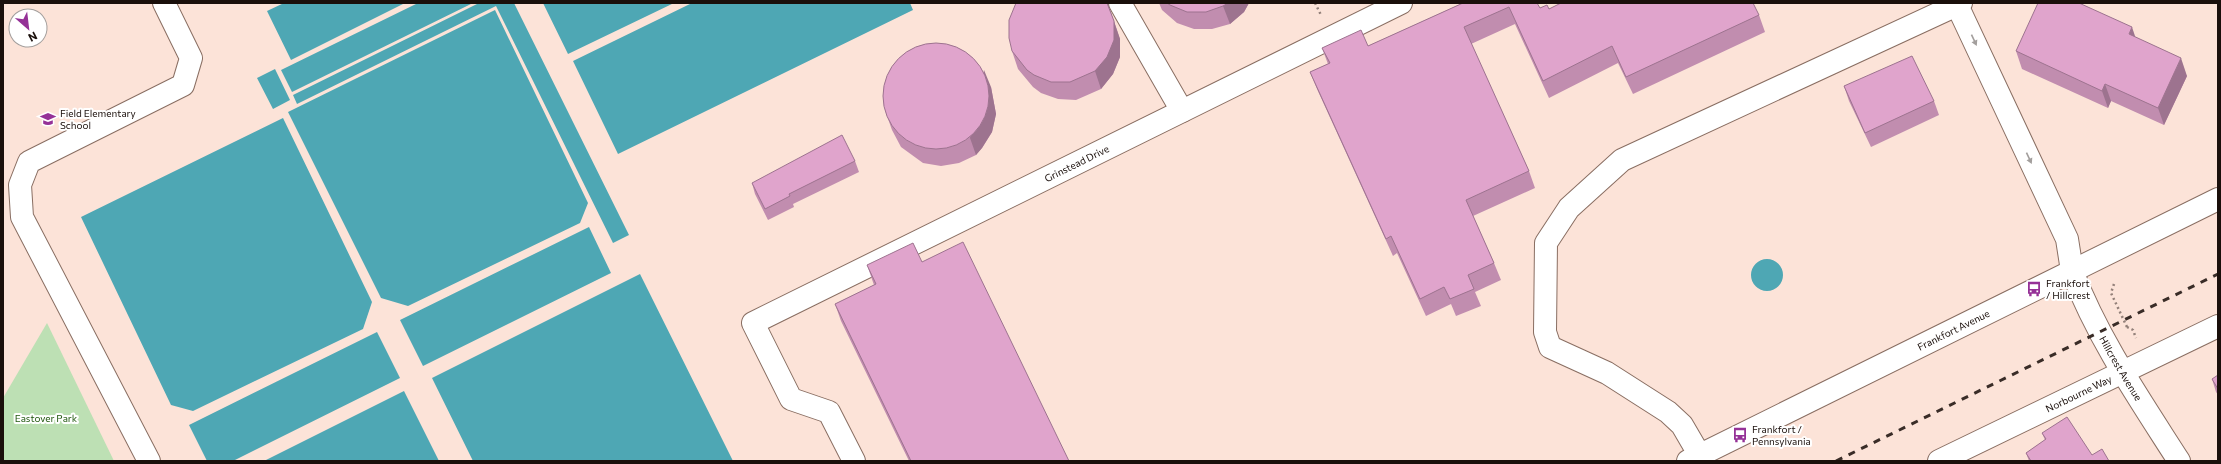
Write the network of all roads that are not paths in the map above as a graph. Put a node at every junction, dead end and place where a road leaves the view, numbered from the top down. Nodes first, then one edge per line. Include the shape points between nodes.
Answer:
1 (164, 3) edge
2 (1120, 3) edge
3 (1401, 3) edge
4 (1959, 4) edge
5 (1182, 111) junction
6 (2218, 199) edge
7 (2072, 270) junction
8 (2218, 326) edge
9 (2122, 372) junction
10 (1697, 459) edge
11 (1944, 460) edge
12 (149, 461) edge
13 (854, 461) edge
14 (2179, 461) edge

1 - 12 street via 191,58 183,85 29,162 20,185 22,217
2 - 5 street
3 - 5 street, Grinstead Drive
4 -> 7 street, Hillcrest Avenue via 2066,239
4 - 10 street via 1622,160 1569,208 1546,243 1545,332 1550,347 1607,373 1668,412 1682,425
5 - 13 street, Grinstead Drive via 753,323 791,399 829,412
6 - 7 street, Frankfort Avenue
7 - 9 street, Hillcrest Avenue via 2083,299
7 - 10 street, Frankfort Avenue
8 - 9 street, Norbourne Way
9 - 11 street, Norbourne Way
9 - 14 street, Hillcrest Avenue

